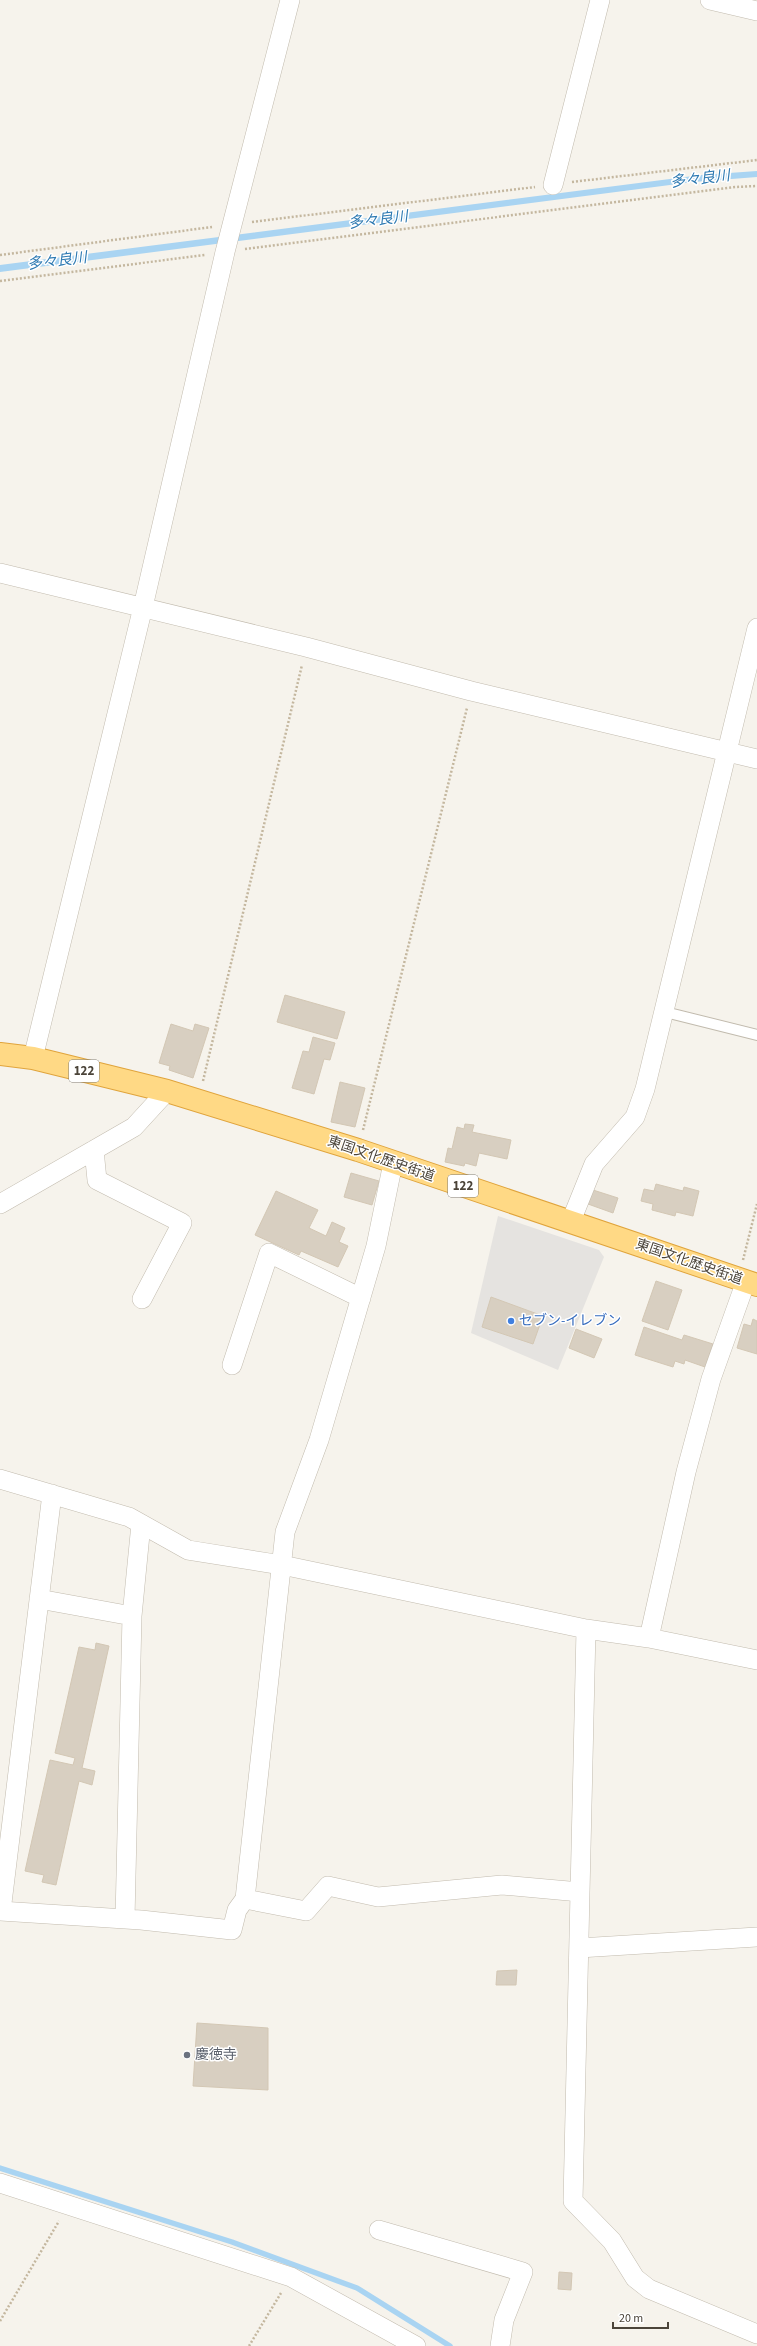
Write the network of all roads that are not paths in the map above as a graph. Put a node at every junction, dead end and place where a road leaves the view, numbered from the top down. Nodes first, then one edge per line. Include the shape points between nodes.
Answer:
1 (290, 0) edge
2 (600, 0) edge
3 (710, 0) edge
4 (757, 12) edge
5 (553, 185) road end
6 (0, 573) edge
7 (143, 607) junction
8 (757, 628) edge
9 (726, 752) junction
10 (757, 759) edge
11 (665, 1012) junction
12 (757, 1035) edge
13 (0, 1054) edge
14 (33, 1058) junction
15 (167, 1091) junction
16 (94, 1150) junction
17 (393, 1163) junction
18 (0, 1204) edge
19 (571, 1221) junction
20 (747, 1282) edge
21 (361, 1298) junction
22 (142, 1299) dead end
23 (232, 1365) dead end
24 (0, 1479) edge
25 (52, 1494) junction
26 (141, 1524) junction
27 (282, 1565) junction
28 (39, 1599) junction
29 (132, 1616) junction
30 (586, 1629) junction
31 (649, 1638) junction
32 (757, 1660) edge
33 (580, 1892) junction
34 (245, 1899) junction
35 (0, 1911) edge
36 (124, 1919) junction
37 (757, 1937) edge
38 (579, 1948) junction
39 (0, 2183) edge
40 (380, 2230) dead end
41 (757, 2334) edge
42 (416, 2346) edge
43 (500, 2346) edge

1 - 7 street via 225,252
2 - 5 street
3 - 4 street
6 - 7 street
7 - 9 street via 471,691
7 - 14 street
8 - 9 street
9 - 10 street
9 - 11 street
11 - 12 lane
11 - 19 street via 635,1117 594,1164
13 - 14 highway, 東国文化歴史街道 / 122
14 - 15 highway, 東国文化歴史街道 / 122
15 - 16 street via 134,1127
15 - 17 highway, 東国文化歴史街道 / 122
16 - 18 street
16 - 22 street via 97,1180 182,1223
17 - 19 highway, 東国文化歴史街道 / 122
17 - 21 street via 376,1246
19 - 20 highway, 東国文化歴史街道 / 122
20 - 31 street via 711,1379 686,1472
21 - 23 street via 270,1253
21 - 27 street via 319,1440 285,1532
24 - 25 street
25 - 26 street via 128,1516
25 - 28 street
26 - 27 street via 188,1550
26 - 29 street
27 - 30 street
27 - 34 street
28 - 29 street
28 - 35 street
29 - 36 street
30 - 31 street
30 - 33 street
31 - 32 street
33 - 34 street via 502,1885 378,1896 328,1886 306,1911
33 - 38 street
34 - 36 street via 237,1910 232,1930
35 - 36 street
37 - 38 street
38 - 41 street via 573,2201 612,2241 635,2278 649,2289
39 - 42 street via 291,2277
40 - 43 street via 523,2272 504,2320

